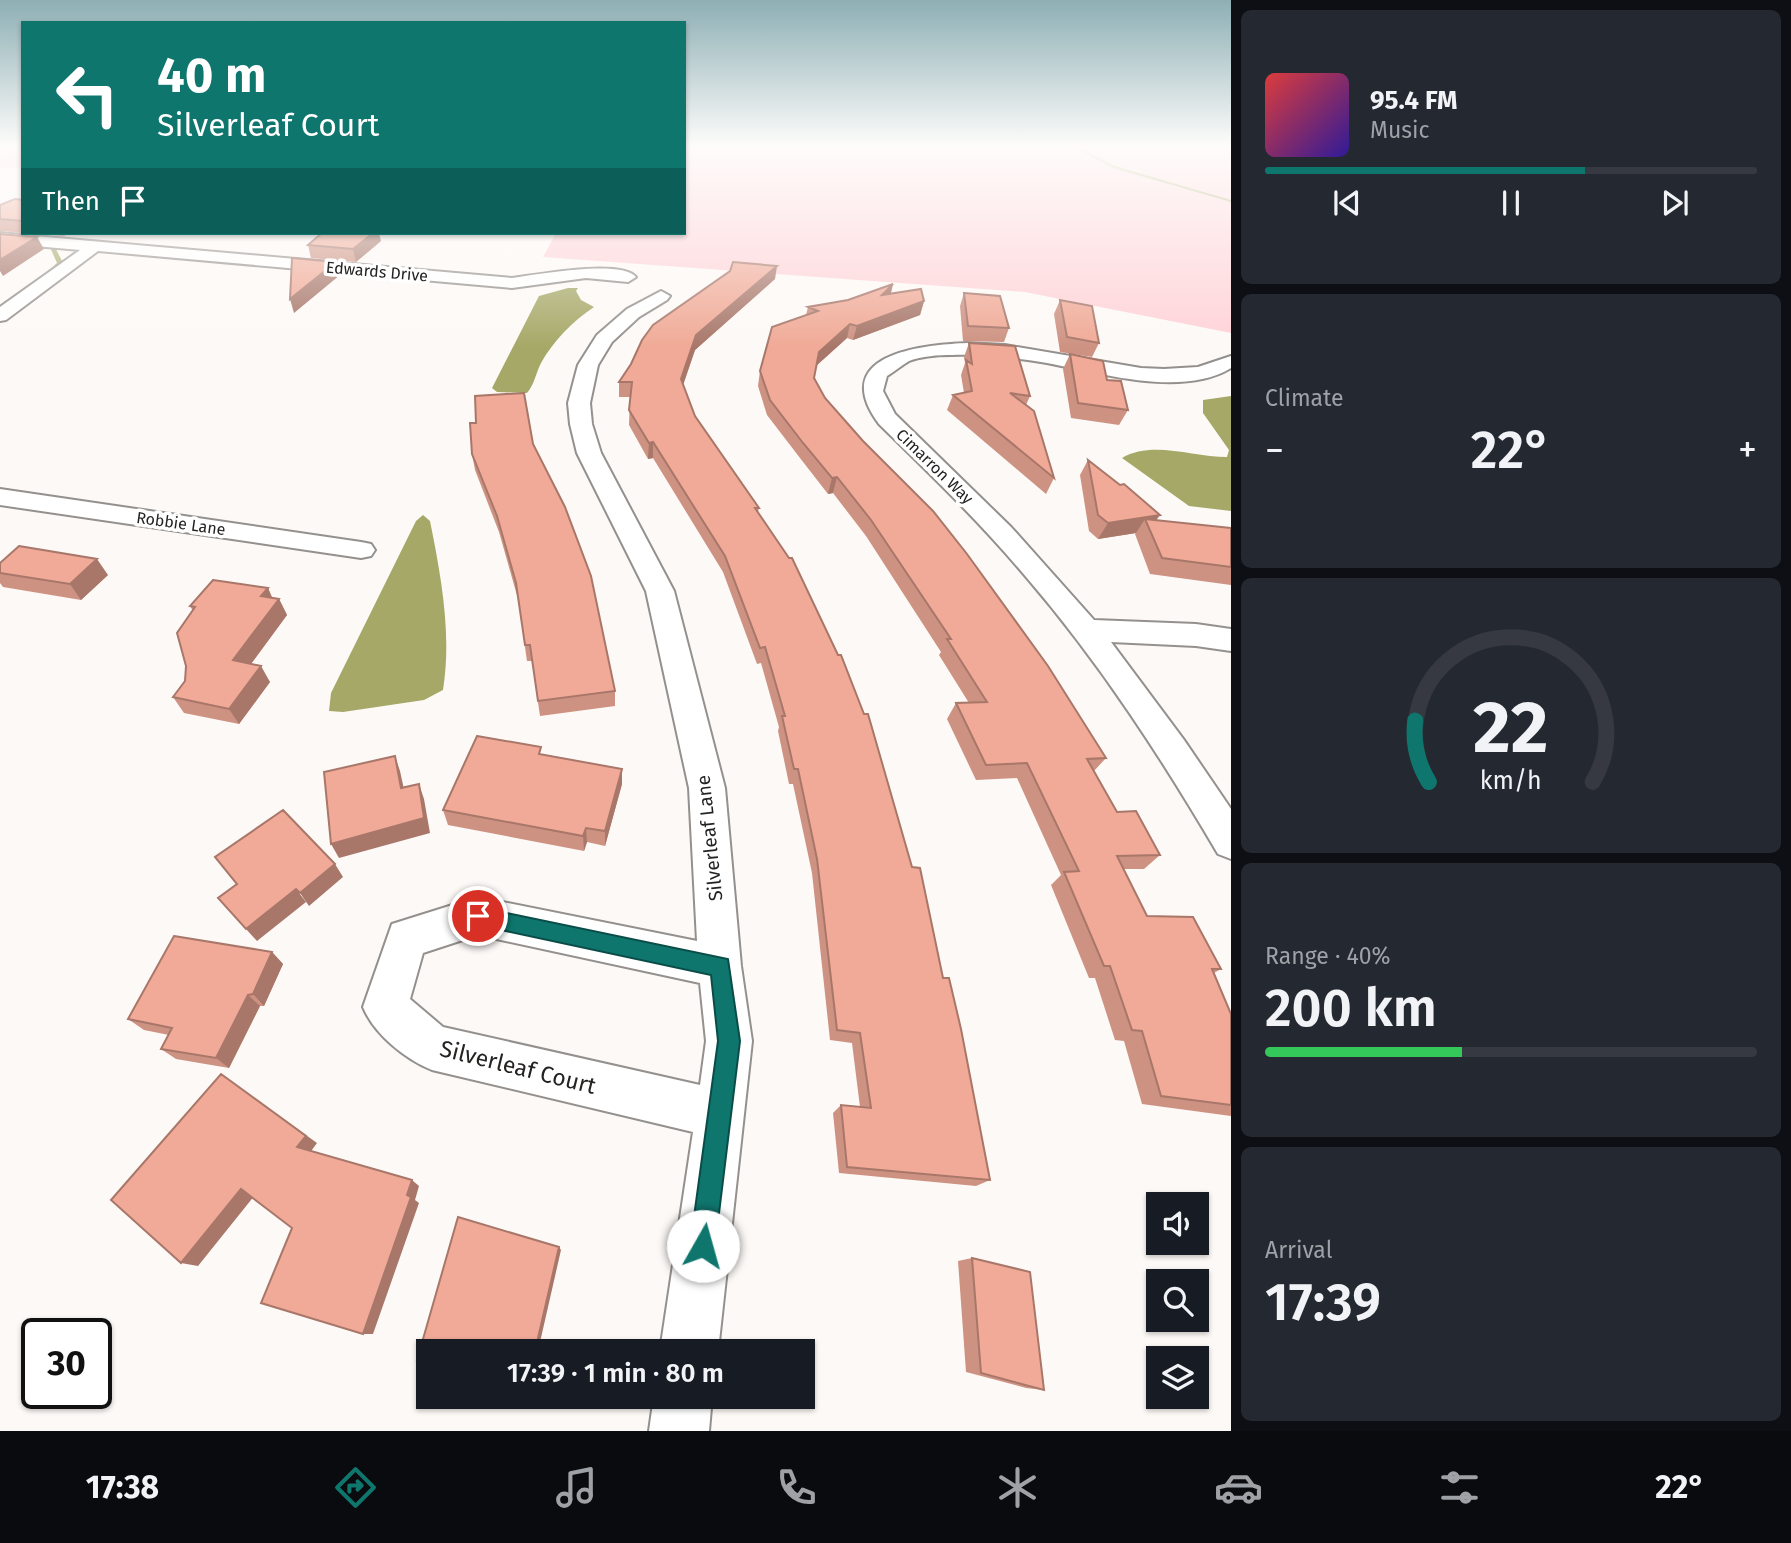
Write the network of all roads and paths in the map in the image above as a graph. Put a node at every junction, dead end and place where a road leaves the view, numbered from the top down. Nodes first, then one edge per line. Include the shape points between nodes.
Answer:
1 (0, 238) edge
2 (96, 246) junction
3 (652, 283) joint
4 (0, 316) edge
5 (1229, 361) dead end
6 (0, 497) edge
7 (361, 550) dead end
8 (1085, 630) junction
9 (1231, 640) edge
10 (1231, 842) edge
11 (720, 967) junction
12 (720, 1114) junction
13 (691, 1339) edge
14 (682, 1409) edge
15 (679, 1431) edge

1 - 2 street, Edwards Drive
2 - 3 street, Edwards Drive via 512,283 586,273
2 - 4 street
3 - 11 street, Silverleaf Lane via 588,365 579,403 581,424 589,453 660,591 707,788
5 - 8 street, Cimarron Way via 1213,372 1164,375 991,350 948,349 898,359 874,380 873,398 887,419 965,494
6 - 7 street, Robbie Lane
8 - 9 street
8 - 10 street, Cimarron Way
11 - 12 street, Silverleaf Lane via 729,1041
11 - 12 street, Silverleaf Court via 478,916 407,938 385,1007 432,1048
12 - 13 street, Silverleaf Lane
14 - 15 street

